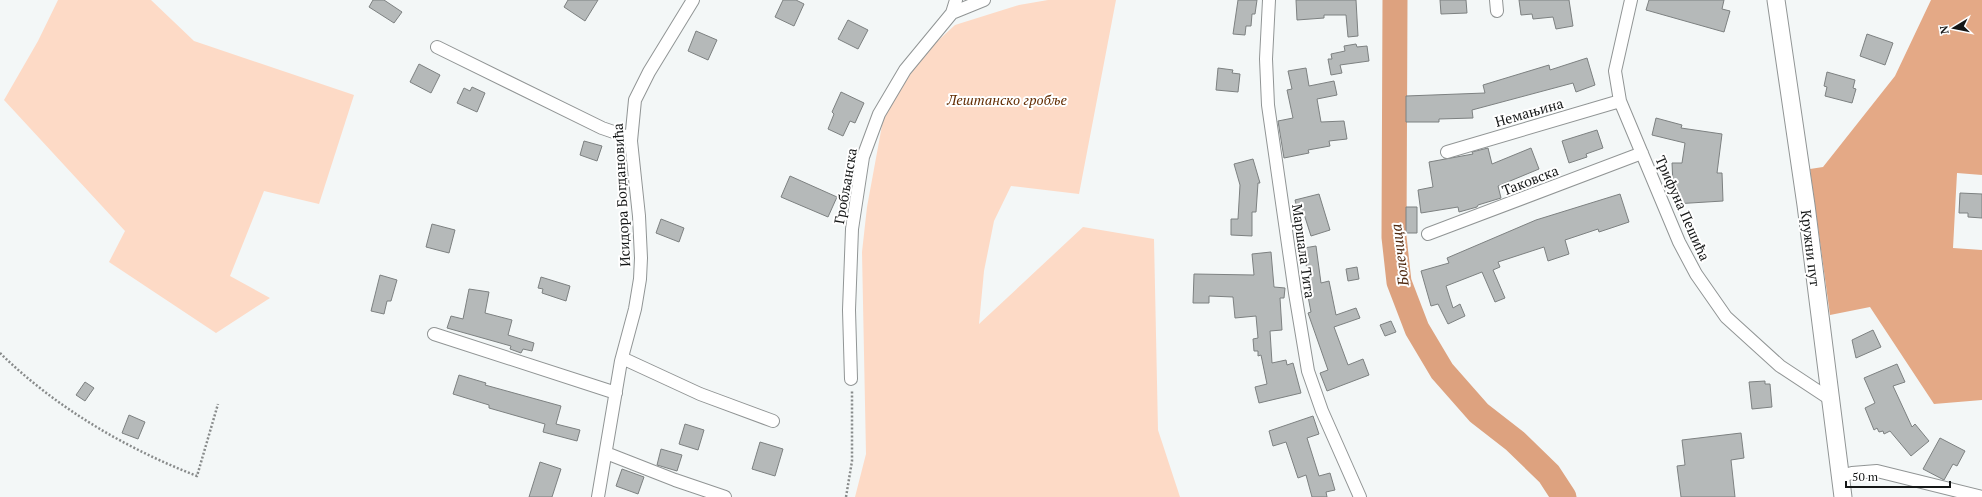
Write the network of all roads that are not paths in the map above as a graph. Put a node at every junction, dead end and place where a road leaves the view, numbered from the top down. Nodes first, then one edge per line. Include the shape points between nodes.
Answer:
1 (693, 0) edge
2 (956, 0) edge
3 (984, 0) edge
4 (1269, 0) edge
5 (1630, 0) edge
6 (1776, 0) edge
7 (952, 14) junction
8 (437, 47) dead end
9 (1620, 101) junction
10 (631, 138) junction
11 (1447, 152) dead end
12 (1642, 153) junction
13 (1428, 234) dead end
14 (434, 334) dead end
15 (622, 358) junction
16 (852, 379) road end
17 (616, 393) junction
18 (1830, 400) junction
19 (773, 421) dead end
20 (606, 452) junction
21 (1840, 476) junction
22 (598, 497) edge
23 (725, 497) edge
24 (1360, 497) edge
25 (1843, 497) edge
26 (1982, 497) edge

1 - 10 street, Исидора Богдановића via 635,100
2 - 7 street, Гробљанска
3 - 7 street
4 - 24 street, Маршала Тита via 1266,60 1268,105 1308,371 1322,411
5 - 9 street, Трифуна Пешића via 1615,71
6 - 18 main road, Кружни пут via 1810,236
7 - 16 street, Гробљанска via 905,70 879,114 863,157 852,229 849,310
8 - 10 street via 602,128
9 - 11 street, Немањина
9 - 12 street, Трифуна Пешића
10 - 15 street, Исидора Богдановића via 641,258 635,309
12 - 13 street, Таковска
12 - 18 street, Трифуна Пешића via 1679,242 1696,274 1726,317 1780,366
14 - 17 street
15 - 17 street, Исидора Богдановића
15 - 19 street via 700,394
17 - 20 street, Исидора Богдановића
18 - 21 main road, Кружни пут
20 - 22 street, Исидора Богдановића
20 - 23 street
21 - 25 main road, Кружни пут
21 - 26 street via 1877,472

